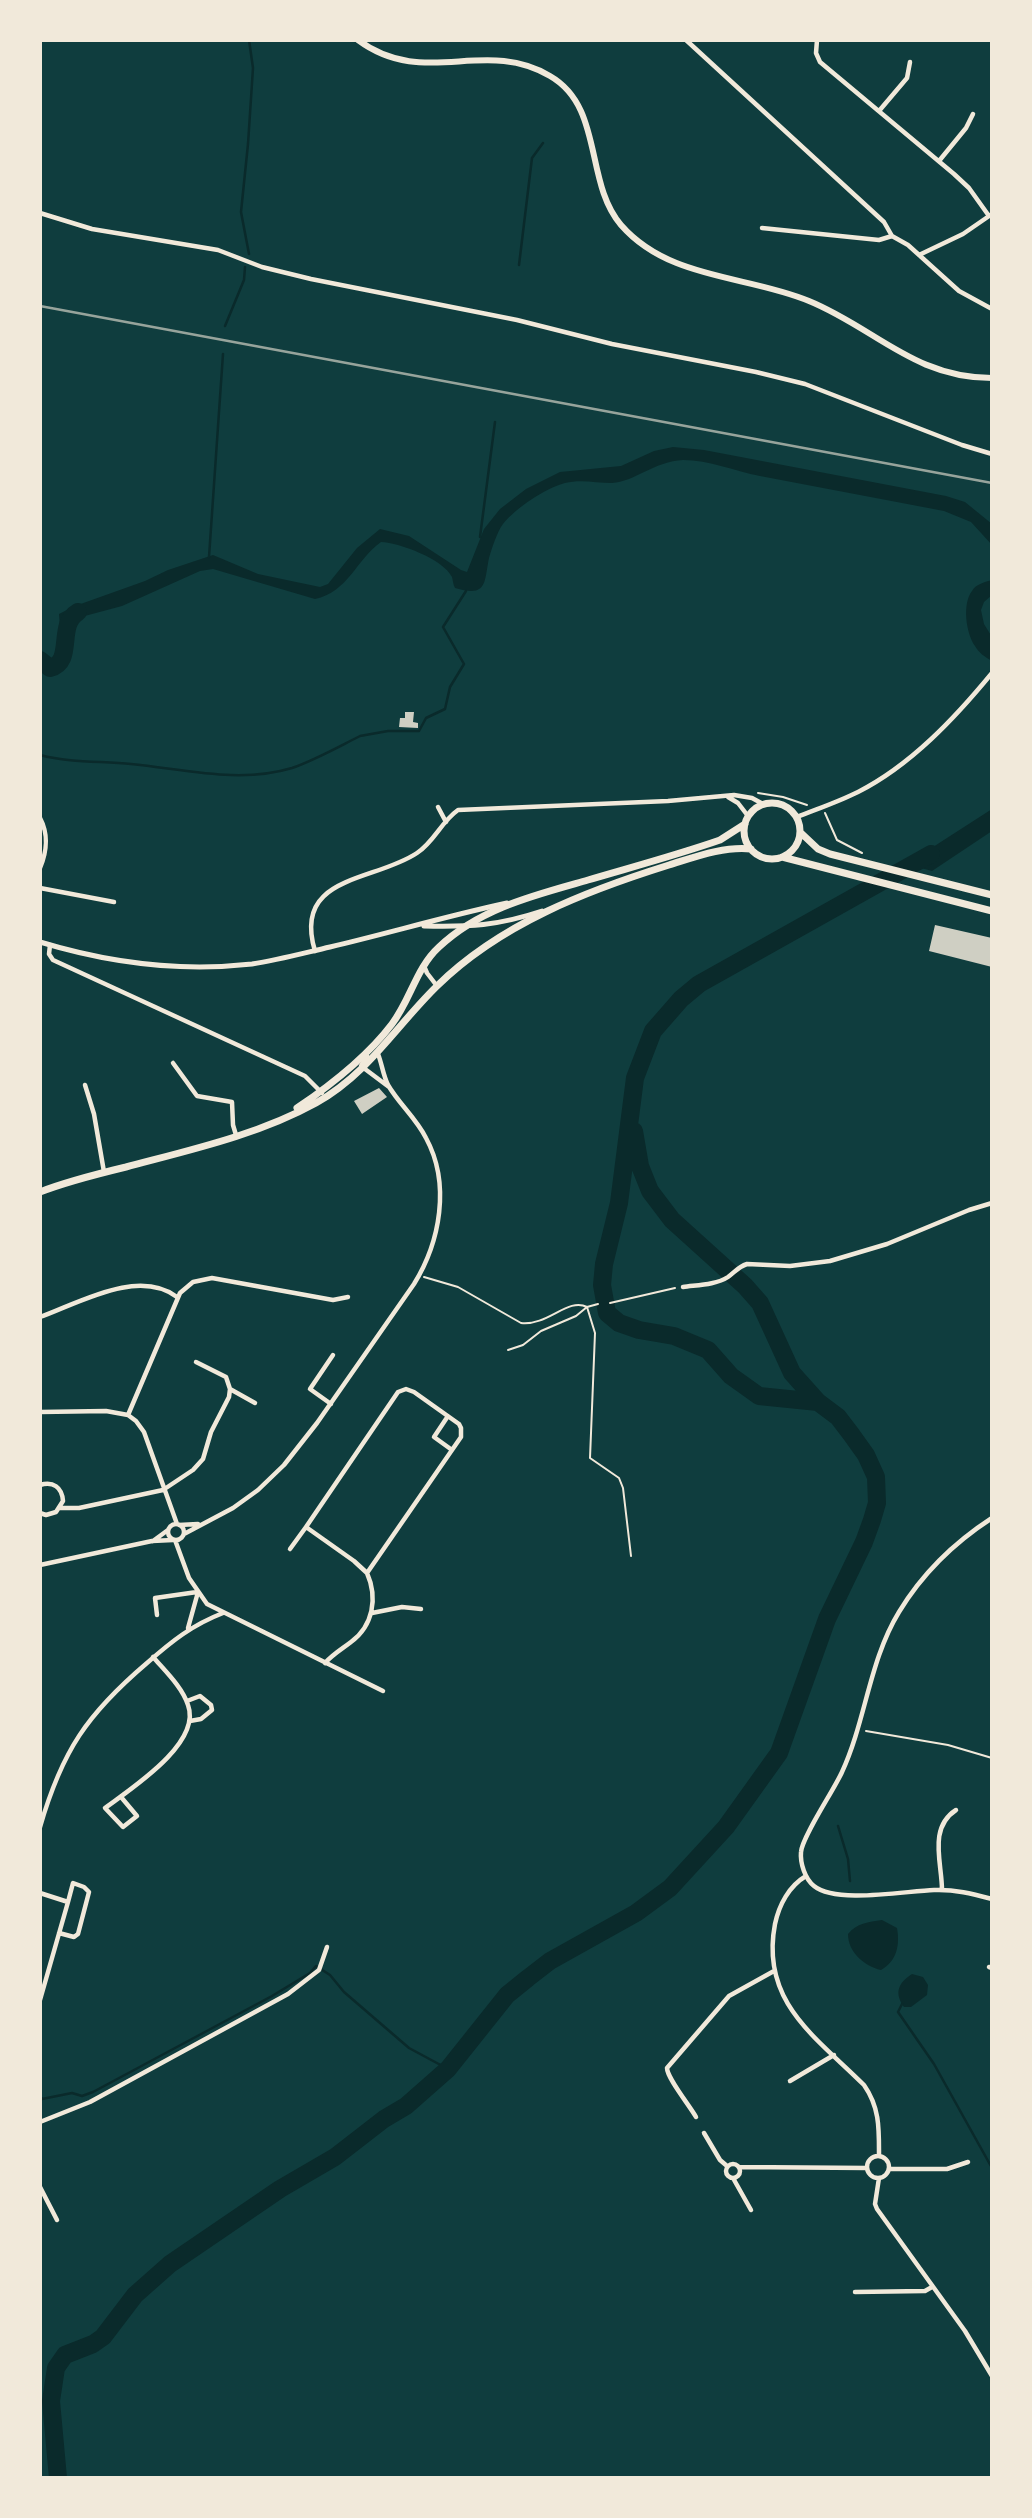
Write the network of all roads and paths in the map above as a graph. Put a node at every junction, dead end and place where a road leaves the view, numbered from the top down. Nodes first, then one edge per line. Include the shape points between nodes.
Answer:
1 (358, 40) edge
2 (687, 40) edge
3 (817, 40) edge
4 (910, 62) dead end
5 (879, 111) junction
6 (972, 114) dead end
7 (939, 161) junction
8 (40, 214) edge
9 (990, 215) edge
10 (762, 228) dead end
11 (892, 236) junction
12 (919, 255) junction
13 (992, 309) edge
14 (992, 378) edge
15 (992, 454) edge
16 (992, 673) edge
17 (745, 796) junction
18 (728, 797) junction
19 (763, 804) junction
20 (438, 807) dead end
21 (824, 807) junction
22 (797, 817) junction
23 (40, 818) edge
24 (747, 820) junction
25 (446, 822) junction
26 (800, 834) junction
27 (751, 849) junction
28 (869, 856) dead end
29 (782, 857) junction
30 (40, 868) edge
31 (40, 888) edge
32 (992, 895) edge
33 (520, 900) junction
34 (114, 902) dead end
35 (556, 906) junction
36 (992, 911) edge
37 (417, 926) junction
38 (462, 927) junction
39 (40, 942) edge
40 (50, 945) junction
41 (315, 951) junction
42 (424, 965) junction
43 (437, 986) junction
44 (393, 1024) junction
45 (378, 1054) junction
46 (173, 1063) dead end
47 (363, 1068) junction
48 (85, 1085) dead end
49 (390, 1087) junction
50 (323, 1095) junction
51 (236, 1135) junction
52 (104, 1172) junction
53 (40, 1189) edge
54 (992, 1203) edge
55 (419, 1275) junction
56 (683, 1287) joint
57 (177, 1297) junction
58 (348, 1297) dead end
59 (610, 1303) dead end
60 (598, 1304) dead end
61 (587, 1307) junction
62 (40, 1317) edge
63 (508, 1350) dead end
64 (333, 1356) dead end
65 (196, 1362) dead end
66 (230, 1389) junction
67 (255, 1403) dead end
68 (331, 1404) junction
69 (40, 1412) edge
70 (128, 1415) junction
71 (448, 1416) junction
72 (452, 1450) junction
73 (40, 1485) edge
74 (163, 1490) junction
75 (60, 1508) junction
76 (170, 1511) junction
77 (40, 1513) edge
78 (992, 1518) edge
79 (199, 1524) junction
80 (178, 1525) junction
81 (306, 1527) junction
82 (169, 1529) junction
83 (183, 1535) junction
84 (174, 1540) junction
85 (152, 1541) junction
86 (290, 1549) dead end
87 (182, 1555) junction
88 (631, 1556) dead end
89 (40, 1565) edge
90 (367, 1573) junction
91 (198, 1592) junction
92 (421, 1609) dead end
93 (223, 1613) junction
94 (372, 1613) junction
95 (157, 1615) dead end
96 (187, 1629) junction
97 (153, 1657) junction
98 (325, 1663) junction
99 (383, 1691) dead end
100 (187, 1701) junction
101 (190, 1721) junction
102 (859, 1728) junction
103 (992, 1758) edge
104 (121, 1797) junction
105 (956, 1810) dead end
106 (40, 1826) edge
107 (806, 1876) junction
108 (942, 1890) junction
109 (40, 1893) edge
110 (992, 1899) edge
111 (68, 1902) junction
112 (59, 1933) junction
113 (327, 1947) dead end
114 (774, 1971) junction
115 (40, 2000) edge
116 (834, 2055) junction
117 (790, 2081) dead end
118 (696, 2118) dead end
119 (40, 2122) edge
120 (705, 2133) dead end
121 (879, 2156) junction
122 (968, 2162) dead end
123 (727, 2166) junction
124 (739, 2167) junction
125 (867, 2168) junction
126 (889, 2169) junction
127 (879, 2178) junction
128 (733, 2179) junction
129 (40, 2187) edge
130 (751, 2210) dead end
131 (57, 2220) dead end
132 (932, 2287) junction
133 (855, 2292) dead end
134 (992, 2376) edge

1 - 14 main road via 407,62 503,60 552,77 583,116 608,206 638,240 688,268 817,304 921,364
2 - 11 street via 884,222
3 - 5 street via 820,62
4 - 5 street via 907,78
5 - 7 street
6 - 7 street
7 - 9 street
8 - 15 street via 155,242 218,250 311,279 778,376
9 - 12 street
10 - 11 street via 879,240
11 - 12 street
12 - 13 street via 960,290
16 - 21 street via 912,756 870,786
17 - 18 street
17 - 19 street
17 - 21 path via 746,792 763,793
18 - 24 street via 738,803
18 - 25 street via 462,809
19 - 22 main road via 782,804
19 - 24 main road
20 - 25 street
21 - 22 street
21 - 28 path via 837,840
22 - 26 main road
23 - 30 street via 47,845
24 - 27 main road via 745,837
24 - 33 main road via 711,843
25 - 41 street via 412,857 321,896 310,926
26 - 29 main road via 793,850
26 - 32 main road via 824,852
27 - 29 main road via 766,858
27 - 35 main road via 727,849 677,862
29 - 36 main road
31 - 34 street
33 - 37 street
33 - 38 main road
35 - 38 street via 513,921
35 - 43 main road via 482,948
37 - 38 street
37 - 41 street
38 - 42 main road
39 - 40 street
40 - 41 street via 106,959 174,966 254,963
40 - 50 street via 53,960 305,1076
42 - 43 street
42 - 44 main road
43 - 45 main road
44 - 47 street via 362,1063
44 - 50 main road
45 - 47 main road
45 - 49 street
46 - 51 street via 197,1096 232,1102
47 - 49 street
47 - 50 main road
48 - 52 street
49 - 55 street via 423,1132 436,1168 438,1226
50 - 51 main road
51 - 52 main road
52 - 53 main road
54 - 56 street via 830,1261 790,1266 754,1263 715,1282
55 - 61 path via 458,1287 531,1324 572,1304
55 - 68 street
56 - 59 path
57 - 58 street via 189,1285 212,1278 333,1300
57 - 62 street via 159,1289 128,1287
57 - 70 street
60 - 61 path
61 - 63 path
61 - 88 path via 595,1333 590,1458 620,1478
64 - 68 street via 310,1389
65 - 66 street via 226,1377
66 - 67 street
66 - 74 street via 201,1463
68 - 79 street via 268,1482 233,1508
69 - 70 street
70 - 74 street via 144,1432
71 - 72 street via 462,1432
71 - 72 street via 434,1437
71 - 81 street via 414,1392 401,1389
72 - 90 street
73 - 75 street via 59,1488 63,1496
74 - 75 street
74 - 76 street
75 - 77 street via 51,1514
76 - 80 street
76 - 82 street
78 - 102 street via 937,1564 899,1613 880,1654
79 - 80 street
79 - 83 street
80 - 82 street
80 - 83 street
81 - 86 street
81 - 90 street
82 - 84 street
82 - 85 street
83 - 84 street
83 - 87 street
84 - 85 street
84 - 87 street
85 - 89 street
87 - 91 street
90 - 94 street
91 - 93 street
91 - 95 street via 155,1598
91 - 96 street
92 - 94 street via 402,1607
93 - 96 street
93 - 98 street
94 - 98 street via 357,1638
96 - 97 street
97 - 100 street
97 - 106 street via 111,1694 80,1731 57,1774
98 - 99 street
100 - 101 street
100 - 101 street via 200,1696 212,1710
101 - 104 street via 174,1752
102 - 103 path
102 - 107 street via 836,1785 801,1849
104 - 104 street via 105,1808 123,1827 137,1816
105 - 108 street via 945,1821 937,1842
107 - 108 street via 816,1888 835,1894
107 - 114 street via 792,1886 776,1919
108 - 110 street
109 - 111 street
111 - 112 street
111 - 112 street via 73,1883 89,1892 78,1934
112 - 115 street
113 - 119 street via 315,1975 288,1994 90,2102
114 - 116 street via 788,2008
114 - 118 street via 729,1997 667,2068 668,2078
116 - 117 street
116 - 121 street via 874,2101
120 - 123 street
121 - 125 street via 870,2159
121 - 126 street
122 - 126 street via 941,2170
123 - 124 street
123 - 128 street via 726,2173
124 - 125 street
124 - 128 street via 739,2175
125 - 127 street via 872,2177
126 - 127 street
127 - 132 street via 876,2207
128 - 130 street
129 - 131 street
132 - 133 street via 925,2291
132 - 134 street

